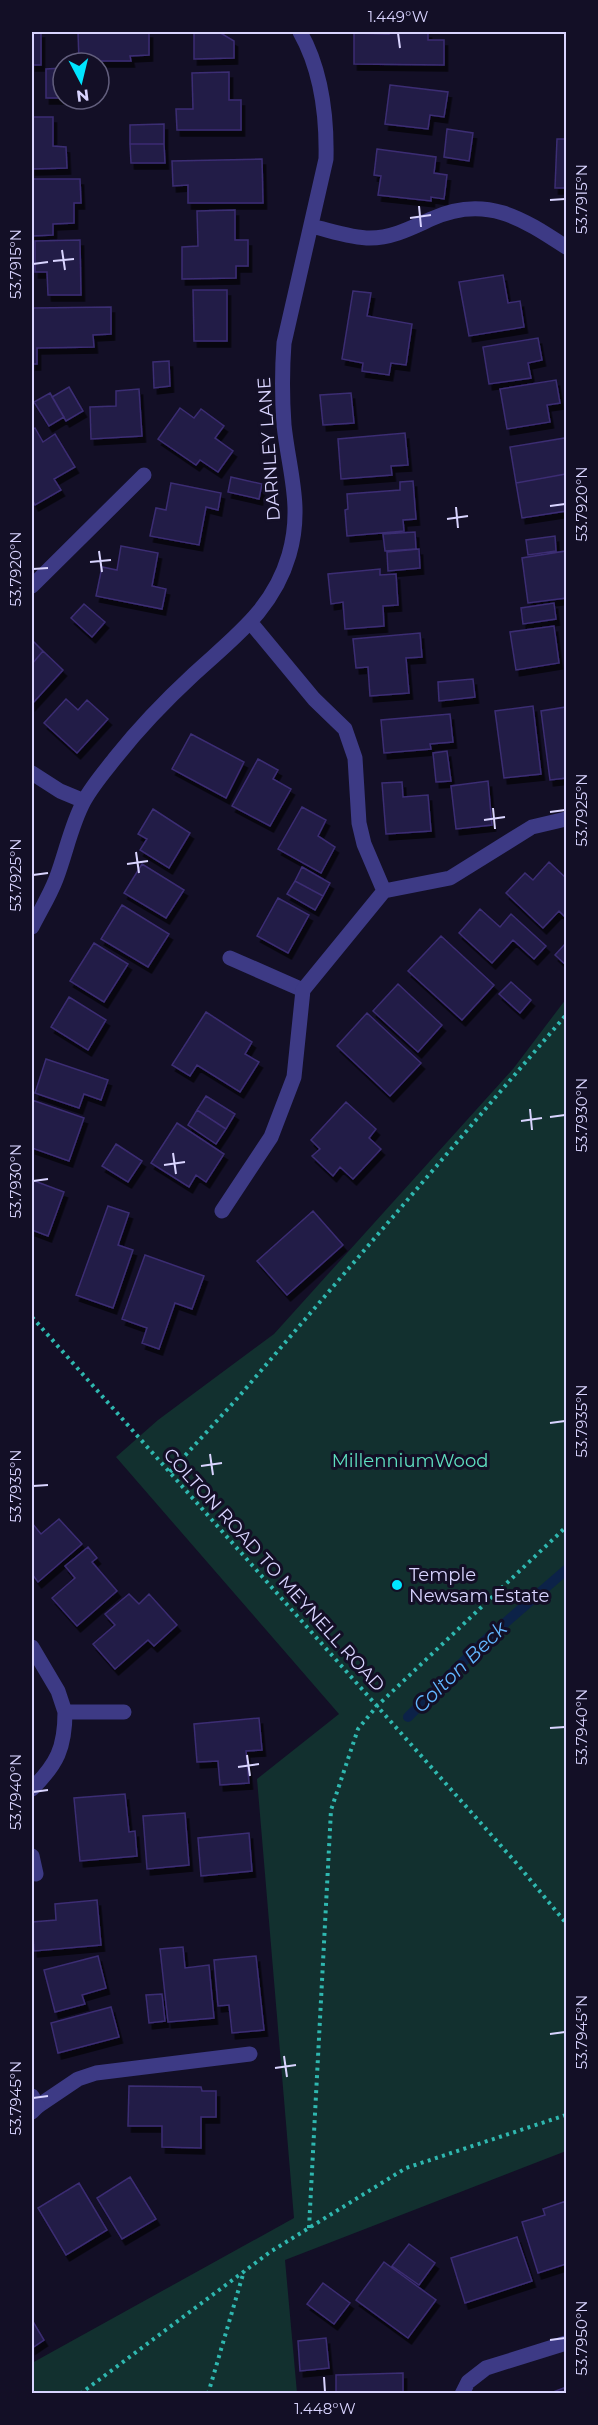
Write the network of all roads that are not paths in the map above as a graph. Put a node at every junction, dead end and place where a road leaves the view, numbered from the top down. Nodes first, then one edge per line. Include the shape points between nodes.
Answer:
1 (300, 32) edge
2 (311, 226) junction
3 (567, 247) edge
4 (144, 475) dead end
5 (32, 586) edge
6 (250, 623) junction
7 (32, 773) edge
8 (84, 801) junction
9 (567, 819) edge
10 (384, 891) junction
11 (32, 927) edge
12 (230, 958) dead end
13 (303, 990) junction
14 (222, 1211) dead end
15 (32, 1647) edge
16 (65, 1712) junction
17 (124, 1712) dead end
18 (32, 1789) edge
19 (32, 1856) edge
20 (36, 1874) dead end
21 (250, 2055) dead end
22 (34, 2104) edge
23 (567, 2343) edge
24 (462, 2394) edge

1 - 2 street, DARNLEY LANE via 316,69 327,129 326,159
2 - 3 street via 369,238 412,229 455,211 480,208 504,212
2 - 6 street, DARNLEY LANE via 282,370 284,425 295,496 294,531 279,580
4 - 5 street
6 - 8 street, DARNLEY LANE via 154,715 117,755
6 - 10 street via 314,699 345,729 355,759 364,844
7 - 8 street
8 - 11 street, DARNLEY LANE via 56,881
9 - 10 street via 532,827 450,878
10 - 13 street
12 - 13 street
13 - 14 street via 294,1077 271,1137
15 - 16 street via 58,1691
16 - 17 street
16 - 18 street via 65,1735 58,1756
19 - 20 street
21 - 22 street via 96,2073
23 - 24 street via 486,2368 468,2382

